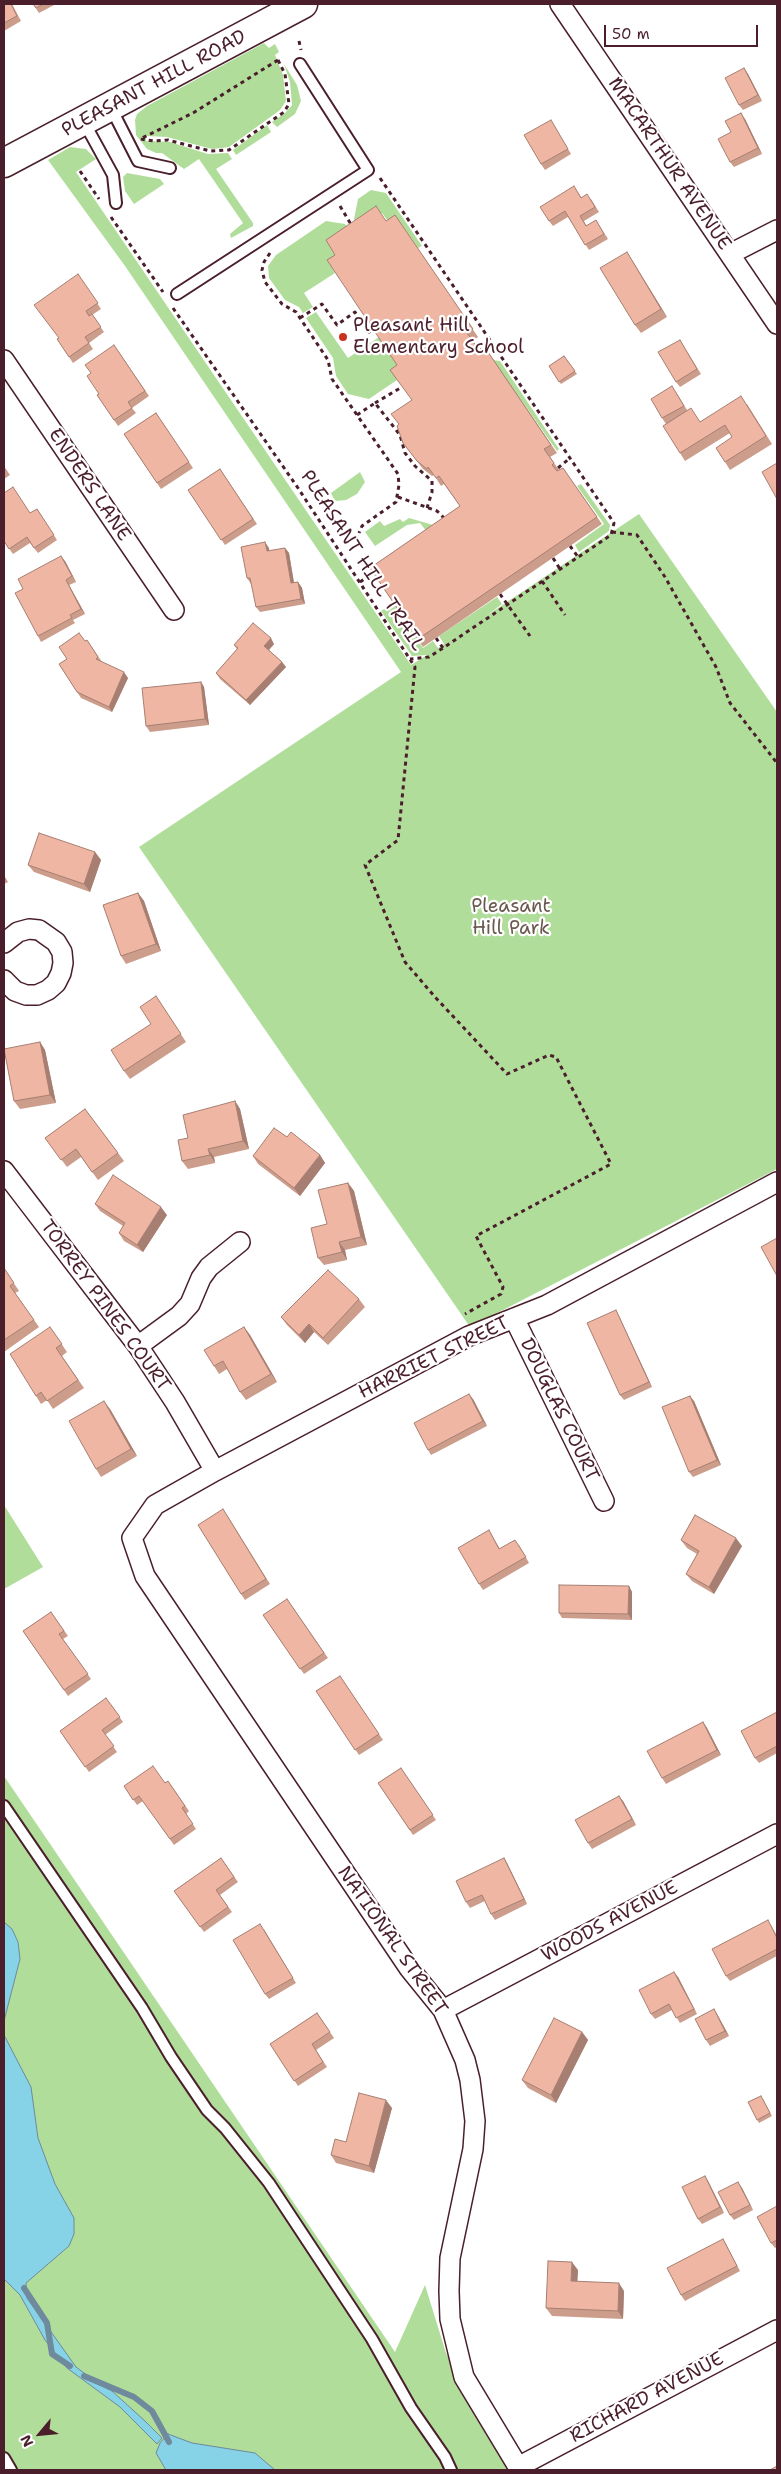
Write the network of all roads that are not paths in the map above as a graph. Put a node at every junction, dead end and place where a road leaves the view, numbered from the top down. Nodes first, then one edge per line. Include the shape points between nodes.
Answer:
1 (304, 4) edge
2 (560, 4) edge
3 (303, 61) road end
4 (110, 107) junction
5 (84, 121) junction
6 (4, 163) edge
7 (170, 168) dead end
8 (116, 203) dead end
9 (777, 230) edge
10 (730, 254) junction
11 (177, 294) dead end
12 (777, 324) edge
13 (4, 360) edge
14 (174, 610) dead end
15 (4, 944) edge
16 (4, 980) edge
17 (4, 1172) edge
18 (777, 1182) edge
19 (240, 1242) dead end
20 (514, 1318) junction
21 (138, 1346) junction
22 (215, 1470) junction
23 (604, 1501) dead end
24 (132, 1538) joint
25 (4, 1806) edge
26 (777, 1834) edge
27 (443, 2010) junction
28 (777, 2330) edge
29 (4, 2458) edge
30 (519, 2468) edge
31 (10, 2470) edge
32 (451, 2470) edge

1 - 4 street, PLEASANT HILL ROAD
2 - 10 street, MACARTHUR AVENUE
3 - 11 lane via 368,170
4 - 5 street, PLEASANT HILL ROAD
4 - 7 lane via 138,161
5 - 6 street, PLEASANT HILL ROAD
5 - 8 lane via 113,175
9 - 10 street
10 - 12 street, MACARTHUR AVENUE
13 - 14 street, ENDERS LANE
15 - 16 street via 18,932 39,930 56,942 64,963 56,983 37,995 15,991
17 - 21 street, TORREY PINES COURT
18 - 20 street, HARRIET STREET via 547,1305
19 - 21 street via 209,1267 190,1304 179,1316
20 - 22 street, HARRIET STREET via 469,1336
20 - 23 street, DOUGLAS COURT
21 - 22 street, TORREY PINES COURT
22 - 24 street, HARRIET STREET via 155,1505
24 - 27 street, NATIONAL STREET via 145,1576 409,1968
25 - 32 lane via 142,2008 207,2110 269,2183 372,2339
26 - 27 street, WOODS AVENUE
27 - 30 street, NATIONAL STREET via 465,2060 475,2121 473,2149 450,2258 450,2319 464,2377
28 - 30 street, RICHARD AVENUE
29 - 31 lane

